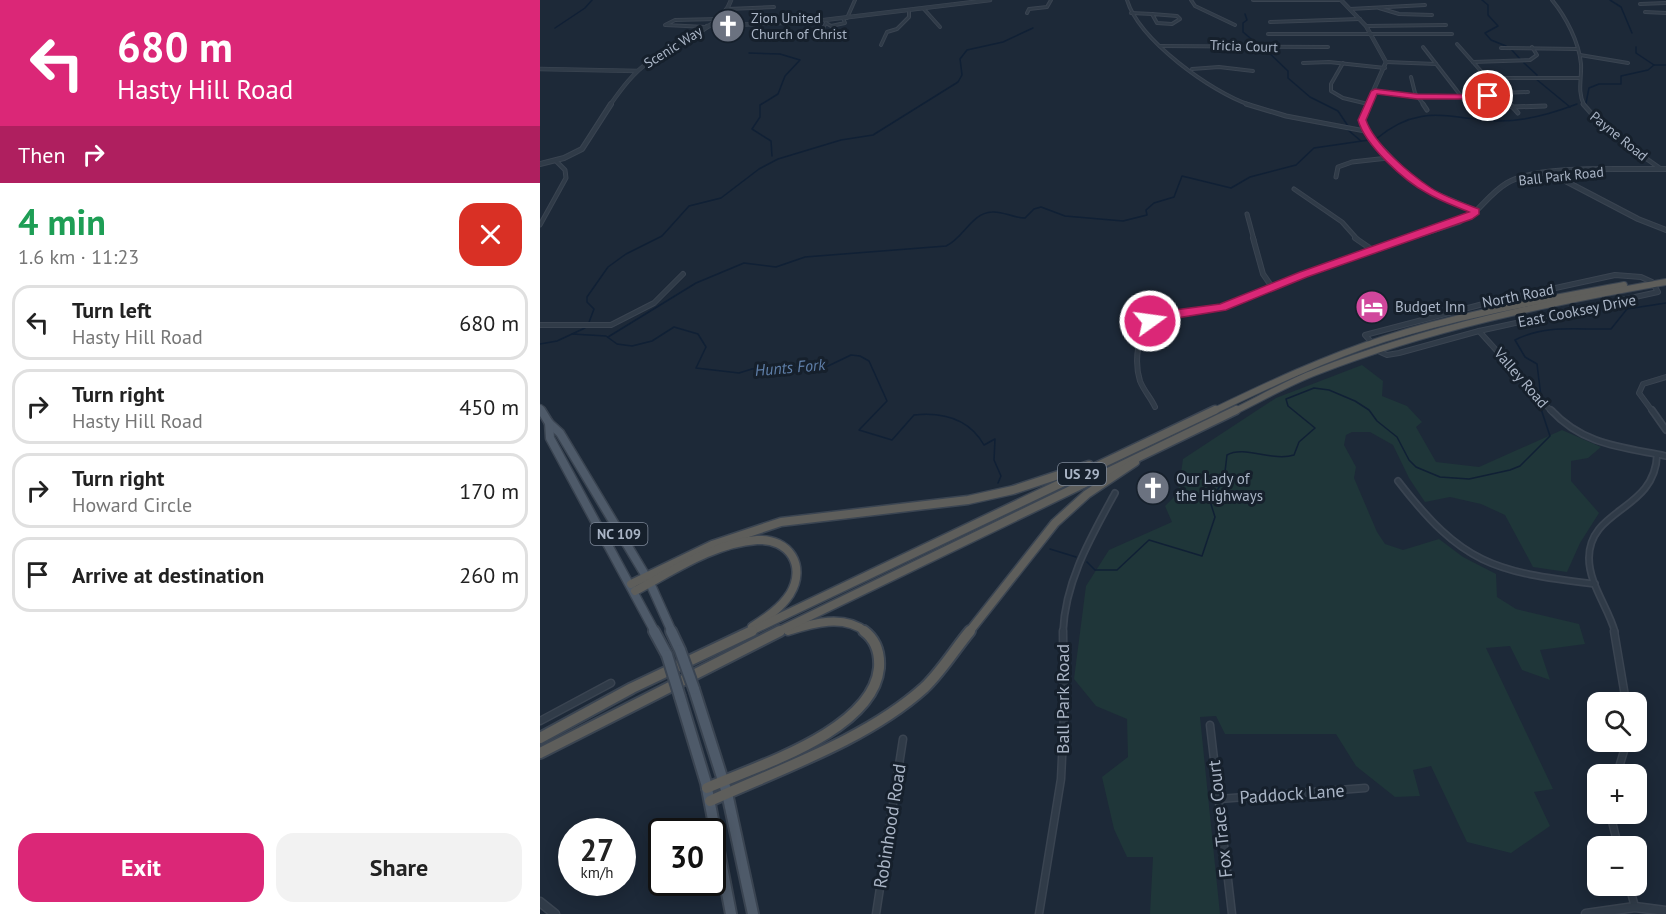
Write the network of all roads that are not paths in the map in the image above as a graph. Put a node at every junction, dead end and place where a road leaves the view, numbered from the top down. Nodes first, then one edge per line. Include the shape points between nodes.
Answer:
1 (731, 0) edge
2 (855, 0) edge
3 (990, 0) edge
4 (1051, 0) edge
5 (1128, 0) edge
6 (1191, 0) edge
7 (1253, 0) edge
8 (1341, 0) edge
9 (1552, 0) edge
10 (1298, 1) edge
11 (1666, 3) edge
12 (1640, 4) dead end
13 (1425, 5) dead end
14 (774, 7) dead end
15 (923, 8) junction
16 (1379, 8) junction
17 (728, 9) junction
18 (1350, 9) junction
19 (909, 10) junction
20 (1645, 12) dead end
21 (1027, 13) dead end
22 (1131, 13) junction
23 (1151, 13) junction
24 (1666, 13) edge
25 (1432, 15) dead end
26 (845, 18) junction
27 (718, 19) junction
28 (1360, 19) junction
29 (692, 20) junction
30 (826, 22) junction
31 (1270, 22) dead end
32 (1235, 25) dead end
33 (1446, 25) dead end
34 (685, 26) junction
35 (706, 26) junction
36 (1366, 26) junction
37 (940, 27) dead end
38 (1268, 34) dead end
39 (1452, 34) dead end
40 (1372, 36) junction
41 (828, 38) dead end
42 (1457, 44) dead end
43 (881, 45) dead end
44 (1160, 46) junction
45 (1328, 47) dead end
46 (1423, 47) dead end
47 (1501, 48) dead end
48 (1532, 48) junction
49 (1577, 49) junction
50 (1580, 55) junction
51 (1386, 62) junction
52 (1473, 62) junction
53 (1303, 63) dead end
54 (1343, 63) junction
55 (1628, 63) dead end
56 (1436, 64) junction
57 (1385, 68) junction
58 (540, 69) edge
59 (1192, 69) junction
60 (637, 71) junction
61 (1253, 71) dead end
62 (1411, 78) dead end
63 (1486, 78) junction
64 (1580, 78) junction
65 (1375, 91) junction
66 (1528, 92) dead end
67 (1500, 93) junction
68 (1417, 96) junction
69 (1462, 96) junction
70 (1503, 96) junction
71 (1368, 104) junction
72 (1545, 106) dead end
73 (1512, 107) junction
74 (1427, 110) dead end
75 (1472, 110) dead end
76 (1518, 113) dead end
77 (1365, 131) junction
78 (1388, 158) junction
79 (556, 161) junction
80 (540, 164) edge
81 (1663, 169) edge
82 (1553, 174) junction
83 (1336, 177) dead end
84 (1294, 189) dead end
85 (1476, 212) junction
86 (1247, 214) dead end
87 (540, 225) edge
88 (1666, 230) edge
89 (1374, 250) junction
90 (683, 274) dead end
91 (1666, 277) edge
92 (1651, 282) junction
93 (1666, 282) edge
94 (1272, 287) junction
95 (540, 325) edge
96 (1479, 331) junction
97 (1374, 347) junction
98 (1666, 377) edge
99 (1155, 407) dead end
100 (540, 408) edge
101 (549, 423) junction
102 (1666, 429) edge
103 (1149, 441) junction
104 (1169, 441) junction
105 (1657, 455) junction
106 (1666, 456) edge
107 (1398, 481) dead end
108 (1115, 493) dead end
109 (647, 580) junction
110 (1595, 584) junction
111 (633, 587) junction
112 (722, 645) junction
113 (750, 645) junction
114 (612, 683) dead end
115 (1624, 692) edge
116 (540, 721) edge
117 (1210, 724) dead end
118 (540, 738) edge
119 (903, 739) dead end
120 (540, 753) edge
121 (724, 780) junction
122 (707, 788) junction
123 (1365, 788) dead end
124 (727, 793) junction
125 (1219, 799) junction
126 (710, 801) junction
127 (1632, 896) edge
128 (540, 902) edge
129 (1635, 907) junction
130 (1666, 911) edge
131 (555, 914) edge
132 (731, 914) edge
133 (753, 914) edge
134 (876, 914) edge
135 (1039, 914) edge
136 (1232, 914) edge
137 (1586, 914) edge

1 - 17 street, Scenic Way
2 - 26 street
3 - 15 street
4 - 21 street via 1047,8 1029,9
5 - 22 street
6 - 32 street via 1195,6
7 - 10 street
8 - 10 street
8 - 18 street
9 - 49 street, Payne Road
11 - 12 street
13 - 16 street
14 - 17 street
15 - 19 street
15 - 37 street
16 - 18 street
16 - 25 street via 1400,14
17 - 27 street, Scenic Way
18 - 28 street
19 - 26 street
19 - 43 street via 909,17 897,29 887,32
20 - 24 street
22 - 23 street
22 - 44 street
23 - 23 street via 1157,22 1172,24 1180,19
26 - 30 street
27 - 29 street
27 - 35 street, Scenic Way
28 - 31 street
28 - 36 street
29 - 34 street
29 - 34 street via 672,20 665,25
30 - 35 street
30 - 41 street via 823,28
33 - 36 street
34 - 35 street
35 - 60 street, Scenic Way
36 - 40 street
38 - 40 street
39 - 40 street
40 - 51 street
42 - 52 street
44 - 45 street, Tricia Court
44 - 59 street
46 - 56 street
47 - 48 street
48 - 49 street
48 - 52 street via 1537,55 1530,60
49 - 50 street, Payne Road
50 - 55 street
50 - 64 street, Payne Road
51 - 56 street
51 - 57 street
52 - 63 street
53 - 54 street
54 - 57 street
54 - 71 street via 1331,91
56 - 69 street
57 - 65 street
58 - 60 street
59 - 61 street via 1224,67
59 - 77 street via 1224,93 1255,107
60 - 79 street, Scenic Way via 617,92 585,145
62 - 68 street
63 - 64 street
63 - 67 street
64 - 81 street, Payne Road via 1579,95 1588,113
65 - 68 street
65 - 71 street
66 - 67 street
67 - 70 street
68 - 69 street
68 - 74 street
69 - 70 street
69 - 75 street
70 - 73 street
71 - 77 street via 1362,120
72 - 73 street
73 - 76 street
77 - 78 street
78 - 83 street via 1342,165
78 - 85 street via 1429,191
79 - 80 street, Scenic Way
79 - 87 street via 565,170 566,178
81 - 82 street, Ball Park Road
82 - 85 street, Ball Park Road via 1510,181
82 - 88 street
84 - 89 street
85 - 89 street, Ball Park Road via 1460,222
86 - 94 street via 1263,274
89 - 94 street, Ball Park Road
90 - 95 street via 654,303 611,325
91 - 92 highway, US 29
92 - 93 highway, US 29
92 - 96 street, East Cooksey Drive via 1656,295
92 - 97 highway, US 29 via 1480,313
94 - 99 street, Ball Park Road via 1222,308 1162,315 1149,321 1141,335 1138,370
96 - 97 street via 1387,355
96 - 105 street, Valley Road via 1566,427 1596,441
97 - 103 highway, US 29 via 1285,377
97 - 104 highway, US 29
98 - 102 street via 1643,384 1639,393
100 - 101 main road, NC 109
101 - 109 main road, NC 109 via 560,433
101 - 111 main road, NC 109 via 550,438
103 - 109 highway via 1069,473 968,500 781,522 711,545
103 - 112 highway, US 29
104 - 113 highway, US 29
104 - 124 highway via 1087,494 1055,523 926,686 896,711
105 - 106 street, Valley Road
105 - 110 street via 1652,485 1595,533 1589,549
107 - 110 street via 1441,535 1488,565 1532,577
108 - 135 street, Ball Park Road via 1081,560 1066,605 1063,767 1054,842
109 - 111 highway
109 - 112 highway via 741,542 774,541 789,548 798,569 789,596 759,623
109 - 121 main road, NC 109, bridge via 680,650
110 - 115 street via 1614,627
111 - 122 main road, NC 109, bridge via 667,655
112 - 118 highway, US 29
113 - 120 highway, US 29
113 - 121 highway via 802,626 847,623 861,627 873,637 880,668 875,687 861,707 840,723
114 - 116 street
117 - 125 street, Fox Trace Court
119 - 134 street, Robinhood Road
121 - 122 highway
121 - 124 main road, NC 109
122 - 126 main road, NC 109
123 - 125 street, Paddock Lane
124 - 126 highway
124 - 133 main road, NC 109
125 - 136 street, Fox Trace Court
126 - 132 main road, NC 109
127 - 129 street
128 - 131 street
129 - 130 street
129 - 137 street

